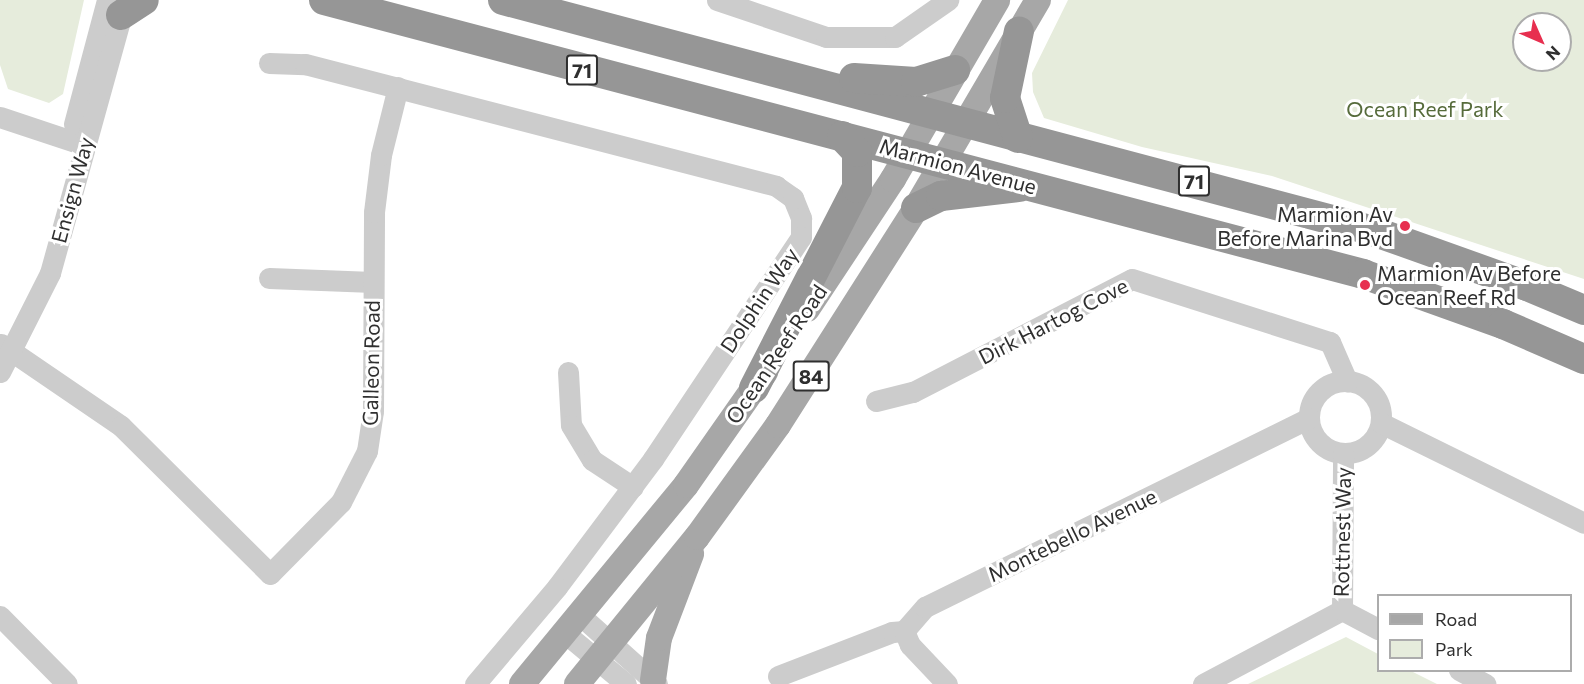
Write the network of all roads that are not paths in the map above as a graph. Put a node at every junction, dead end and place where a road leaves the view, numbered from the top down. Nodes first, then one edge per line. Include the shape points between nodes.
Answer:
1 (324, 0) edge
2 (503, 0) edge
3 (717, 0) edge
4 (948, 0) edge
5 (997, 0) edge
6 (1038, 0) edge
7 (125, 4) edge
8 (1019, 31) junction
9 (667, 43) junction
10 (269, 63) dead end
11 (955, 70) junction
12 (398, 87) junction
13 (930, 113) junction
14 (0, 117) edge
15 (966, 124) junction
16 (842, 136) junction
17 (1018, 138) junction
18 (77, 143) junction
19 (907, 154) junction
20 (942, 162) junction
21 (1030, 184) junction
22 (916, 208) junction
23 (269, 278) dead end
24 (373, 282) junction
25 (1584, 310) edge
26 (5, 347) edge
27 (1584, 359) edge
28 (0, 372) edge
29 (568, 372) dead end
30 (1347, 381) junction
31 (754, 388) junction
32 (876, 401) dead end
33 (1309, 418) junction
34 (1381, 423) junction
35 (1343, 453) junction
36 (633, 488) junction
37 (1584, 524) edge
38 (697, 537) junction
39 (1342, 610) junction
40 (0, 616) edge
41 (574, 625) junction
42 (1377, 628) edge
43 (904, 631) junction
44 (605, 652) junction
45 (1463, 672) edge
46 (778, 676) dead end
47 (655, 682) edge
48 (67, 684) edge
49 (475, 684) edge
50 (522, 684) edge
51 (577, 684) edge
52 (626, 684) edge
53 (947, 684) edge
54 (1203, 684) edge
55 (1485, 684) edge

1 - 16 highway, Marmion Avenue / 71 via 703,103
2 - 9 highway, Marmion Avenue / 71
3 - 4 street via 826,37 895,37
5 - 11 main road, Ocean Reef Road
6 - 8 main road, Ocean Reef Road
7 - 18 street, Ensign Way
8 - 15 main road, Ocean Reef Road
8 - 17 highway via 1005,98
9 - 11 highway via 719,40 828,73 885,82 933,80
9 - 13 highway, Marmion Avenue / 71
10 - 12 street, Dolphin Way via 306,64
11 - 13 main road, Ocean Reef Road
12 - 24 street, Galleon Road via 378,178
12 - 36 street, Dolphin Way via 776,186 793,198 801,218 801,237
13 - 15 highway, Marmion Avenue / 71
13 - 19 main road, Ocean Reef Road
14 - 18 street
15 - 17 highway, Marmion Avenue / 71
15 - 20 main road, Ocean Reef Road
16 - 19 highway, Marmion Avenue / 71
16 - 31 highway via 857,152 857,188
17 - 25 highway, Marmion Avenue / 71 via 1233,191 1370,230
18 - 26 street, Ensign Way via 39,265
19 - 20 highway, Marmion Avenue / 71
19 - 31 main road, Ocean Reef Road / 84
20 - 21 highway, Marmion Avenue / 71
20 - 22 main road, Ocean Reef Road / 84
21 - 22 highway via 1004,191 941,196
21 - 27 highway, Marmion Avenue / 71 via 1363,274 1503,324
22 - 38 main road, Ocean Reef Road / 84 via 832,345
23 - 24 street
24 - 26 street, Galleon Road via 374,411 367,451 341,502 270,574 121,426
26 - 28 street, Ensign Way
29 - 36 street via 571,425 592,460
30 - 32 street, Dirk Hartog Cove via 1330,342 1132,279 914,392
30 - 33 street via 1326,386 1317,395
30 - 34 street via 1370,390 1377,400
31 - 41 main road, Ocean Reef Road / 84 via 686,485
33 - 35 street via 1320,444
33 - 43 street, Montebello Avenue via 925,607
34 - 35 street via 1369,445
34 - 37 street
35 - 39 street, Rottnest Way
36 - 49 street, Dolphin Way via 558,587
38 - 44 main road, Ocean Reef Road / 84
38 - 47 main road via 658,638
39 - 42 street
39 - 54 street
40 - 48 street
41 - 44 street
41 - 50 main road, Ocean Reef Road / 84
43 - 46 street via 892,632
43 - 53 street via 910,645
44 - 47 street
44 - 51 main road, Ocean Reef Road / 84
44 - 52 street
45 - 55 street

